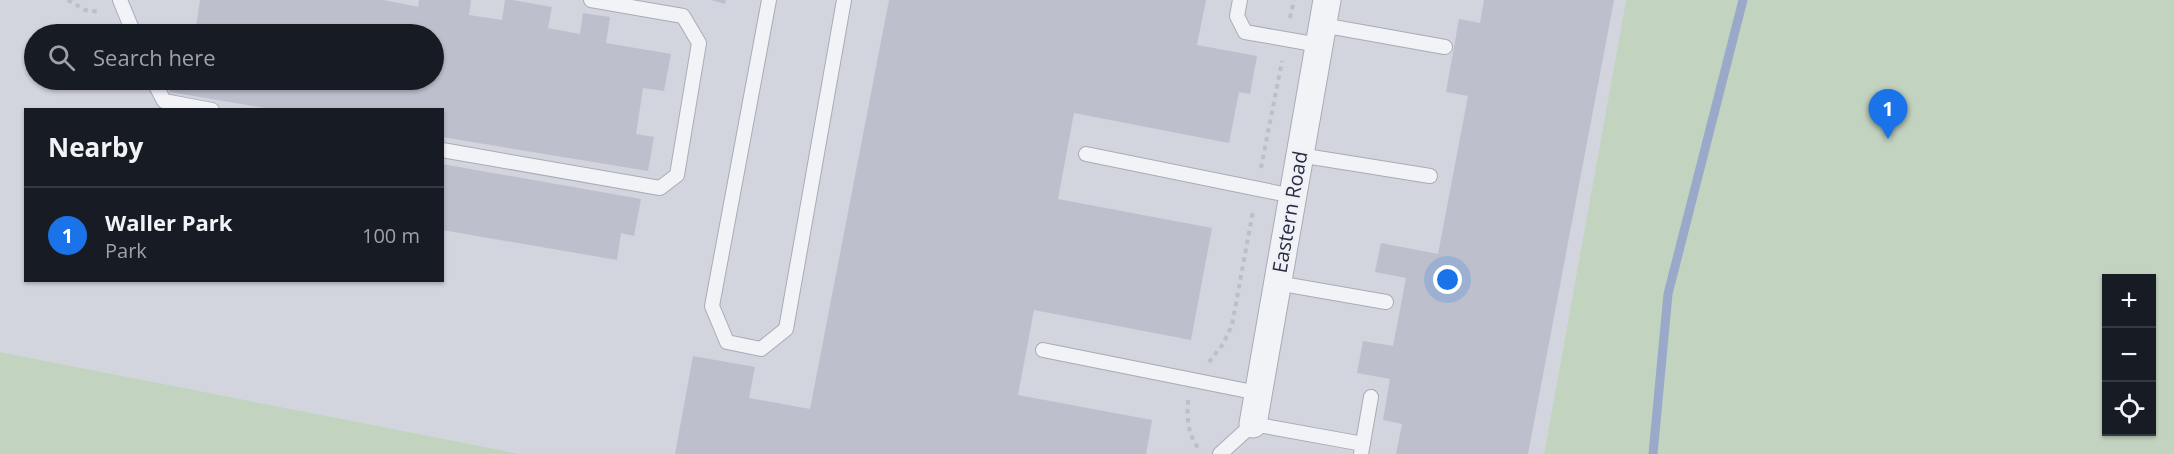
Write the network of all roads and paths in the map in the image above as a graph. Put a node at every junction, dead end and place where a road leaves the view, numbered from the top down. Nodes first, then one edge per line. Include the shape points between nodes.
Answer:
1 (120, 0) edge
2 (591, 0) edge
3 (769, 0) edge
4 (844, 0) edge
5 (1240, 0) edge
6 (1294, 0) edge
7 (1322, 23) edge
8 (130, 24) edge
9 (1286, 39) junction
10 (1445, 47) dead end
11 (158, 90) edge
12 (201, 108) edge
13 (444, 150) edge
14 (1086, 154) dead end
15 (1299, 155) junction
16 (1430, 176) dead end
17 (1257, 189) junction
18 (1293, 196) junction
19 (1277, 283) junction
20 (1386, 302) dead end
21 (1043, 350) dead end
22 (1194, 381) junction
23 (1258, 393) junction
24 (1371, 397) dead end
25 (1253, 424) junction
26 (1362, 449) edge
27 (1204, 454) edge
28 (1220, 454) edge

1 - 8 lane
2 - 13 lane via 683,16 699,43 677,175 660,188
3 - 4 lane via 712,306 728,342 761,349 786,329
5 - 9 lane via 1237,16 1245,32
6 - 9 path
7 - 9 lane
7 - 10 lane
7 - 15 street, Eastern Road
9 - 17 path
11 - 12 lane via 164,101
14 - 17 lane
15 - 16 lane
15 - 18 street, Eastern Road
17 - 18 lane
17 - 22 path via 1232,325 1223,344
18 - 19 street, Eastern Road
19 - 20 lane
19 - 23 street, Eastern Road
21 - 22 lane
22 - 23 lane
22 - 27 path via 1188,399 1187,426 1193,442
23 - 25 street, Eastern Road
24 - 26 lane
25 - 26 lane
25 - 28 lane

